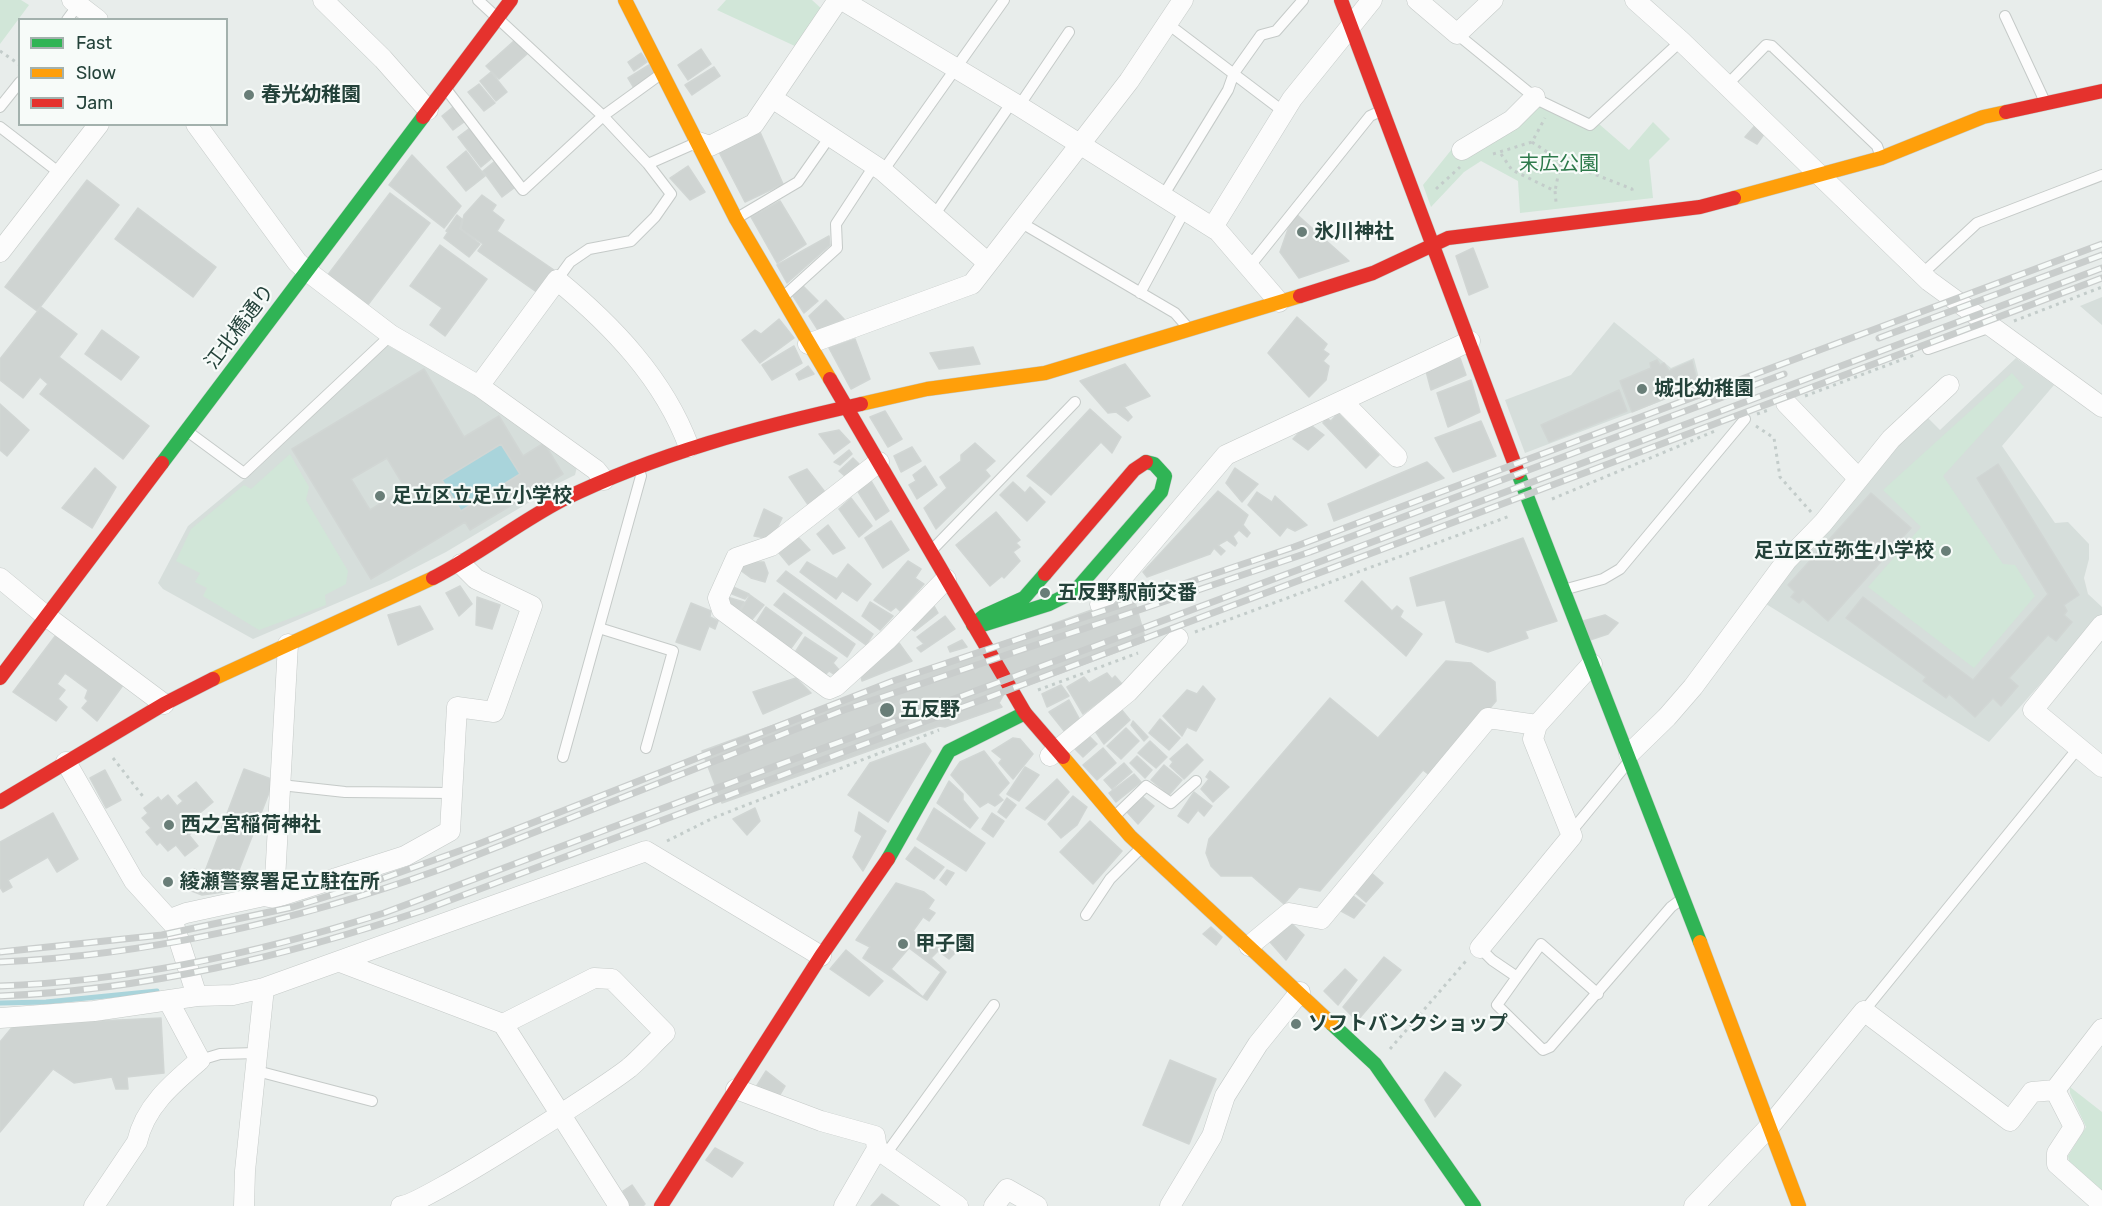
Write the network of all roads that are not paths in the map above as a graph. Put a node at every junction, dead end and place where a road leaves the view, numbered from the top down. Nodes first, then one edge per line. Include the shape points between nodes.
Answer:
1 (322, 0) edge
2 (477, 0) edge
3 (511, 0) edge
4 (625, 0) edge
5 (1004, 0) edge
6 (1183, 0) edge
7 (1303, 0) edge
8 (1341, 0) edge
9 (1372, 0) edge
10 (1417, 0) edge
11 (1493, 0) edge
12 (1636, 1) edge
13 (834, 2) edge
14 (73, 8) edge
15 (2005, 16) dead end
16 (94, 18) edge
17 (497, 18) junction
18 (1168, 24) junction
19 (1351, 26) junction
20 (1069, 32) dead end
21 (1457, 34) junction
22 (1681, 41) junction
23 (955, 68) junction
24 (664, 72) junction
25 (1234, 74) junction
26 (18, 84) edge
27 (1727, 85) junction
28 (445, 87) junction
29 (2102, 91) edge
30 (772, 98) junction
31 (1543, 102) junction
32 (1015, 104) junction
33 (2046, 104) junction
34 (0, 107) edge
35 (428, 110) junction
36 (1383, 110) junction
37 (1284, 112) junction
38 (603, 116) junction
39 (0, 126) edge
40 (97, 126) edge
41 (197, 126) edge
42 (831, 135) junction
43 (698, 142) junction
44 (1080, 144) junction
45 (1462, 158) road end
46 (1881, 158) junction
47 (648, 164) junction
48 (879, 169) junction
49 (61, 174) junction
50 (2102, 175) edge
51 (1822, 176) junction
52 (1163, 196) junction
53 (1185, 210) junction
54 (933, 217) junction
55 (736, 219) junction
56 (1020, 222) junction
57 (1213, 227) junction
58 (1433, 243) junction
59 (0, 252) edge
60 (988, 263) junction
61 (1249, 267) junction
62 (307, 271) junction
63 (1922, 274) junction
64 (557, 280) junction
65 (1140, 293) junction
66 (781, 299) junction
67 (1279, 302) junction
68 (1992, 328) junction
69 (1189, 329) junction
70 (391, 335) junction
71 (1470, 341) junction
72 (808, 344) junction
73 (1928, 350) road end
74 (1949, 385) dead end
75 (479, 386) junction
76 (1342, 401) junction
77 (1075, 402) dead end
78 (1786, 403) road end
79 (2102, 406) edge
80 (846, 409) junction
81 (1745, 419) road end
82 (186, 430) junction
83 (690, 447) junction
84 (1397, 457) dead end
85 (879, 462) junction
86 (638, 467) junction
87 (1858, 478) junction
88 (604, 480) junction
89 (930, 551) junction
90 (461, 564) junction
91 (0, 578) edge
92 (946, 579) junction
93 (1562, 590) junction
94 (1100, 604) dead end
95 (46, 616) junction
96 (973, 625) junction
97 (2102, 625) edge
98 (598, 628) junction
99 (1178, 638) road end
100 (288, 644) junction
101 (1592, 664) junction
102 (0, 678) edge
103 (164, 704) junction
104 (1025, 713) junction
105 (1537, 725) junction
106 (646, 748) dead end
107 (1054, 753) junction
108 (2094, 755) edge
109 (563, 757) dead end
110 (1629, 757) junction
111 (66, 762) junction
112 (1196, 781) dead end
113 (28, 785) junction
114 (280, 785) junction
115 (0, 786) edge
116 (452, 793) junction
117 (0, 802) edge
118 (1111, 820) junction
119 (1570, 833) junction
120 (1142, 847) junction
121 (274, 898) junction
122 (1683, 898) junction
123 (1086, 915) dead end
124 (170, 919) junction
125 (1249, 945) junction
126 (1480, 948) joint
127 (821, 956) junction
128 (340, 962) junction
129 (1517, 977) junction
130 (264, 988) junction
131 (1300, 992) junction
132 (1598, 993) junction
133 (197, 996) junction
134 (169, 1002) junction
135 (994, 1005) dead end
136 (1864, 1011) junction
137 (0, 1018) edge
138 (502, 1024) junction
139 (2102, 1029) edge
140 (200, 1060) junction
141 (257, 1062) junction
142 (736, 1089) junction
143 (2055, 1090) junction
144 (372, 1101) dead end
145 (558, 1115) junction
146 (1770, 1126) junction
147 (881, 1151) junction
148 (99, 1204) edge
149 (1468, 1204) edge
150 (2102, 1204) edge
151 (244, 1206) edge
152 (401, 1206) edge
153 (619, 1206) edge
154 (662, 1206) edge
155 (844, 1206) edge
156 (958, 1206) edge
157 (994, 1206) edge
158 (1037, 1206) edge
159 (1170, 1206) edge
160 (1694, 1206) edge
161 (1799, 1206) edge

1 - 35 street
2 - 17 lane
3 - 17 street, 江北橋通り
4 - 24 street
5 - 23 lane
6 - 18 street
7 - 25 lane via 1276,31 1261,35
8 - 19 street
9 - 19 street
10 - 21 street
11 - 21 street
12 - 22 street
13 - 23 street
13 - 30 street
14 - 16 street
15 - 33 lane
17 - 28 street, 江北橋通り
17 - 38 lane
18 - 25 lane
18 - 44 street
19 - 36 street
19 - 37 street
20 - 32 lane
21 - 31 lane
22 - 27 street
22 - 31 lane via 1590,125
23 - 32 street
23 - 48 lane
24 - 38 lane
24 - 43 street
25 - 37 lane
25 - 52 lane
26 - 34 lane
27 - 46 lane via 1766,45 1772,46 1877,146
27 - 51 street
28 - 35 street, 江北橋通り
28 - 38 lane via 523,190
29 - 33 street
30 - 42 street
30 - 43 street via 754,124 710,146
31 - 45 street
32 - 44 street
32 - 54 lane
33 - 46 street via 1983,117
35 - 62 street, 江北橋通り
36 - 58 street
36 - 61 lane via 1370,116
37 - 57 street
38 - 47 lane
39 - 49 lane
40 - 49 street
41 - 62 street
42 - 48 street
42 - 55 lane via 798,182
43 - 47 lane
43 - 55 street
44 - 52 street
44 - 56 street
46 - 51 street
47 - 64 lane via 671,194 655,217 631,241 589,249 570,262
48 - 54 street
48 - 66 lane via 836,224 837,248
49 - 59 street
50 - 63 lane via 1977,223
51 - 58 street via 1700,207
51 - 63 street
52 - 53 street
53 - 57 street
53 - 65 lane
54 - 60 street
55 - 66 street
56 - 60 street
56 - 65 lane
57 - 61 street
58 - 67 street via 1373,273
58 - 71 street
60 - 72 street via 972,284
61 - 67 street
62 - 70 street
62 - 82 street, 江北橋通り
63 - 68 street
64 - 75 street
64 - 83 street via 607,324 664,393
65 - 69 lane via 1175,313
66 - 72 street
67 - 69 street
68 - 73 lane
68 - 79 street
69 - 80 street via 1044,373 927,389
70 - 75 street
70 - 82 lane via 244,473
71 - 76 street
71 - 93 street
72 - 80 street
74 - 87 street via 1891,439
75 - 88 street via 596,470
76 - 84 street
76 - 94 street via 1226,455
77 - 89 lane
78 - 87 street
80 - 83 street via 761,426
80 - 85 street
81 - 93 lane via 1620,569 1603,579
82 - 95 street, 江北橋通り
83 - 86 street
85 - 89 street
85 - 92 street via 771,546 736,558 718,598 722,610 829,689 888,639
86 - 88 street
86 - 98 lane via 641,476
87 - 110 street via 1787,560 1693,687
88 - 90 street via 559,502
89 - 92 street
90 - 100 street
90 - 116 street via 476,579 532,606 494,712 456,707
91 - 95 street
92 - 96 street
93 - 101 street
95 - 102 street, 江北橋通り
95 - 103 street
96 - 96 street via 977,619 1024,598 1140,464 1154,464 1161,470 1165,476 1161,492 1075,591 1049,604
96 - 104 street
97 - 108 street via 2033,710
98 - 106 lane via 673,651
98 - 109 lane
99 - 107 street via 1128,692
100 - 103 street
100 - 114 street
101 - 105 street
101 - 110 street
103 - 111 street
104 - 107 street
104 - 127 street via 949,751 878,878
105 - 119 street via 1533,739
105 - 125 street via 1488,718 1321,919 1289,913
107 - 118 street
108 - 136 lane
110 - 119 lane
110 - 122 street
111 - 113 street
111 - 124 street via 134,881
112 - 118 lane via 1171,803 1146,786
113 - 115 street
113 - 117 street
114 - 116 lane via 345,792
114 - 121 street
116 - 121 street via 450,831 405,856
118 - 120 street
119 - 126 street via 1572,836
120 - 123 lane via 1110,879
120 - 125 street
121 - 124 street via 253,899
122 - 132 lane
122 - 146 street
124 - 133 street
125 - 131 street
126 - 129 lane
127 - 128 street via 646,851
127 - 142 street
128 - 130 street
128 - 138 street
129 - 132 lane via 1541,944
129 - 132 lane via 1497,1005 1544,1050
130 - 133 street via 233,995
130 - 141 street
131 - 149 street via 1375,1064
131 - 159 street via 1258,1044 1225,1096 1212,1136
133 - 134 street
134 - 137 street
134 - 140 street
135 - 147 lane
136 - 143 street via 2010,1121 2032,1092
136 - 146 street
138 - 145 street
138 - 145 street via 602,977 612,979 665,1033 628,1068
139 - 143 street
140 - 141 lane via 220,1054
140 - 148 street via 166,1088
141 - 144 lane
141 - 151 street
142 - 147 street via 821,1121 875,1136
142 - 154 street
143 - 150 street via 2074,1127 2057,1153 2057,1164
145 - 152 street via 441,1187
145 - 153 street
146 - 160 street
146 - 161 street
147 - 155 street
147 - 156 street
157 - 158 street via 1007,1189

